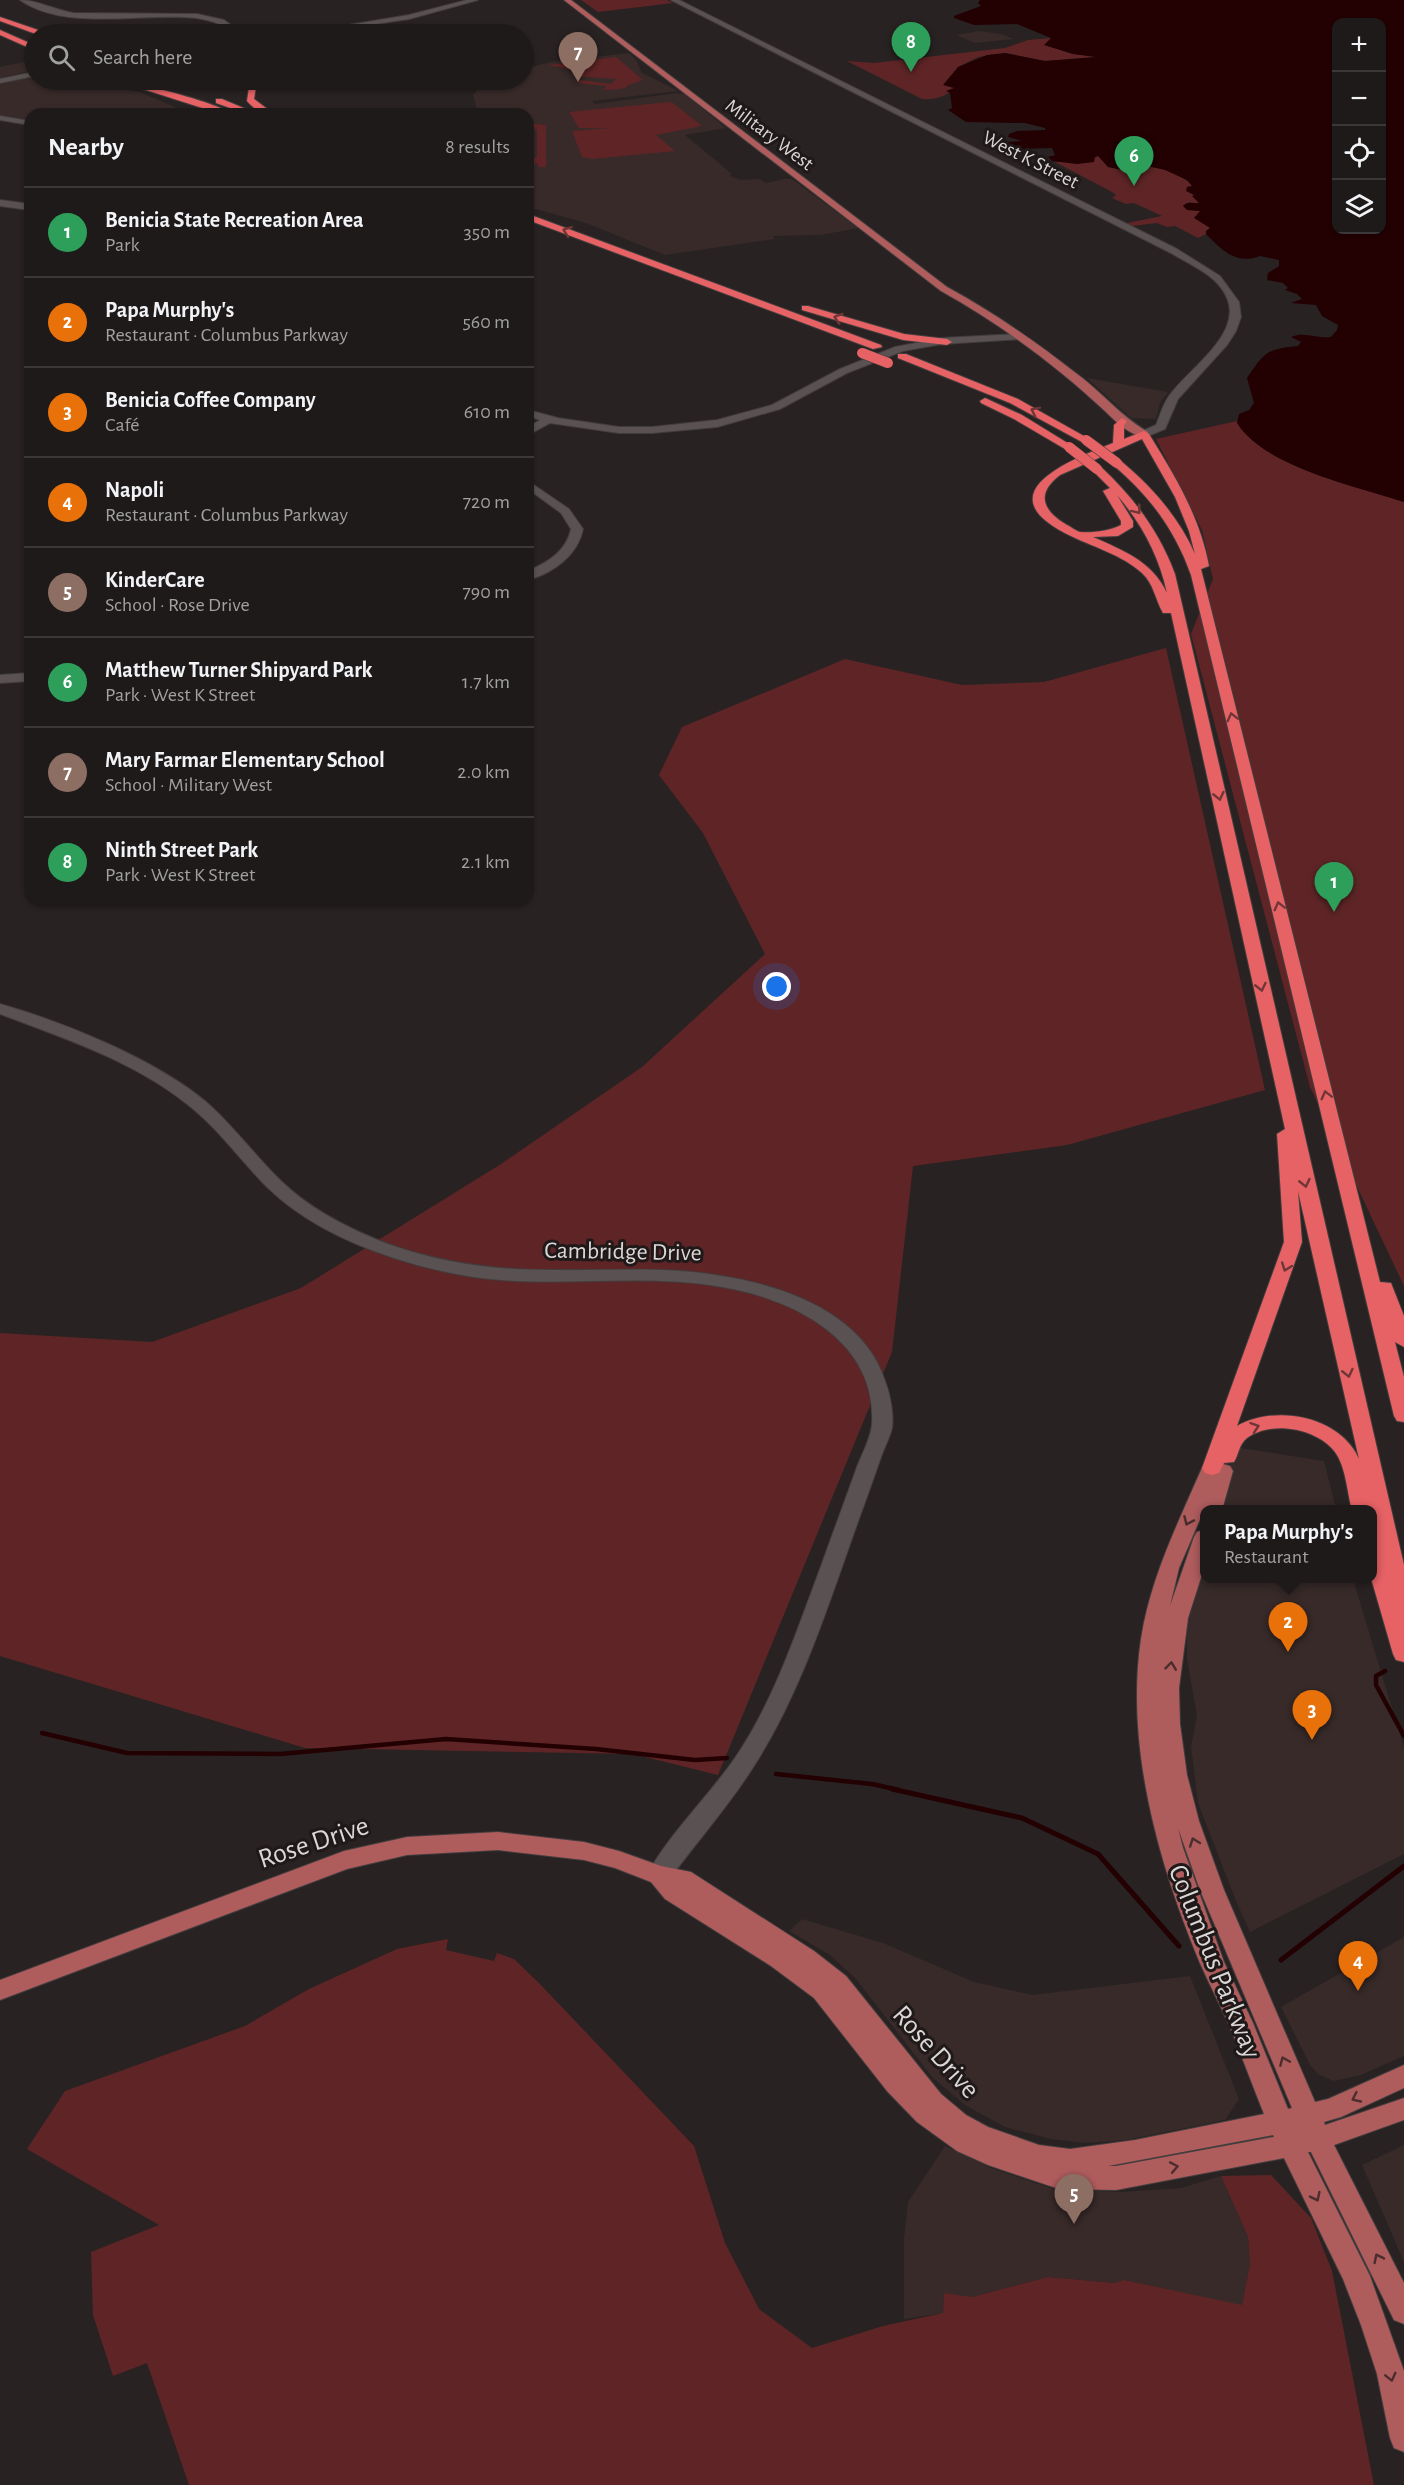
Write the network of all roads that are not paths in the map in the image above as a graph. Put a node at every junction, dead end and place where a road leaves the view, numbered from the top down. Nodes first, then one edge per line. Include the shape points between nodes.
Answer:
1 (23, 0) edge
2 (475, 0) edge
3 (567, 0) edge
4 (575, 0) edge
5 (674, 0) edge
6 (0, 19) edge
7 (224, 24) edge
8 (363, 24) edge
9 (0, 27) edge
10 (24, 28) edge
11 (0, 32) edge
12 (24, 36) edge
13 (24, 43) edge
14 (24, 76) edge
15 (0, 81) edge
16 (153, 90) edge
17 (165, 90) edge
18 (188, 90) edge
19 (251, 90) edge
20 (202, 95) dead end
21 (212, 99) dead end
22 (210, 108) edge
23 (213, 108) edge
24 (237, 108) edge
25 (259, 108) edge
26 (0, 117) edge
27 (24, 121) edge
28 (0, 203) edge
29 (24, 206) edge
30 (534, 219) edge
31 (534, 229) edge
32 (606, 246) junction
33 (954, 292) junction
34 (894, 335) junction
35 (818, 337) dead end
36 (1013, 337) junction
37 (947, 342) junction
38 (851, 349) dead end
39 (903, 352) junction
40 (534, 416) edge
41 (1165, 419) junction
42 (534, 420) edge
43 (546, 421) junction
44 (1122, 421) junction
45 (534, 428) edge
46 (1144, 434) junction
47 (1118, 446) junction
48 (1097, 469) junction
49 (534, 488) edge
50 (1061, 527) junction
51 (534, 573) edge
52 (1202, 597) junction
53 (1187, 657) junction
54 (24, 677) edge
55 (0, 679) edge
56 (0, 1009) edge
57 (1288, 1105) junction
58 (1341, 1152) junction
59 (1404, 1341) edge
60 (1404, 1416) edge
61 (1217, 1469) junction
62 (1212, 1505) edge
63 (1361, 1505) edge
64 (1200, 1549) edge
65 (1377, 1562) edge
66 (1404, 1607) edge
67 (1404, 1654) edge
68 (659, 1875) junction
69 (0, 1990) edge
70 (1404, 2076) edge
71 (1404, 2096) edge
72 (1404, 2109) edge
73 (1369, 2121) junction
74 (1312, 2127) junction
75 (1285, 2133) junction
76 (1404, 2311) edge
77 (1404, 2438) edge

1 - 7 street via 73,15 197,16
2 - 8 street via 422,15
3 - 33 main road, Military West via 867,231 944,289
4 - 33 main road, Military West via 939,276
5 - 41 street, West K Street via 1174,250 1217,278 1234,302 1234,324 1223,343 1173,398
6 - 10 highway
9 - 12 highway
11 - 13 highway
14 - 15 street
16 - 22 highway
17 - 23 highway
18 - 20 highway
19 - 25 highway via 250,99
21 - 24 highway
26 - 27 street
28 - 29 street
32 -> 30 highway
31 - 35 highway
34 -> 32 highway
32 - 39 highway via 877,347
33 - 36 main road, Military West
34 - 37 highway
34 - 39 highway
36 - 37 street
36 - 44 main road, Military West
37 - 39 street
38 - 48 highway, bridge via 994,405 1069,447
39 - 43 street via 838,372 788,407 705,429 628,432
52 -> 39 highway, bridge via 1178,529 1148,491 1117,463 1086,440 1014,401
40 - 43 street
41 - 44 street via 1148,425
41 - 46 street, West K Street via 1157,430
42 - 43 street
43 - 45 street
44 - 46 main road, Military West
44 - 47 highway
46 - 47 highway
46 - 52 highway via 1198,539 1204,575
47 - 50 highway via 1066,468 1040,488 1043,510
48 - 50 highway via 1127,527 1103,536
48 -> 53 highway via 1128,498 1161,551
49 - 51 street via 565,511 577,529 575,541 566,552
50 - 53 highway via 1144,568 1161,592 1177,646
58 -> 52 highway
53 -> 57 highway
54 - 55 street
56 - 68 street, Cambridge Drive via 112,1051 163,1080 217,1122 296,1203 348,1234 381,1248 439,1264 511,1275 662,1274 706,1277 763,1289 836,1327 868,1358 880,1395 882,1427 815,1611 782,1692 744,1763
57 -> 61 highway via 1285,1145 1293,1242
57 -> 66 highway
58 - 59 highway via 1359,1191 1384,1287
58 - 60 highway
61 - 62 main road
61 -> 63 highway via 1239,1434 1256,1425 1277,1422 1308,1427 1336,1441 1347,1453
61 -> 75 main road, Columbus Parkway via 1182,1535 1164,1585 1152,1638 1149,1736 1171,1848 1212,1962
74 -> 64 main road, Columbus Parkway via 1212,1890 1187,1821 1176,1775 1168,1688 1177,1618
65 - 67 highway
68 - 69 main road, Rose Drive via 619,1860 550,1846 476,1841 407,1846 307,1873
68 - 75 main road, Rose Drive via 683,1879 837,1983 933,2102 980,2136 1039,2156 1070,2160
68 -> 75 main road, Rose Drive via 673,1892 780,1959 823,1991 896,2083 926,2114 966,2143 997,2157 1059,2176 1116,2178
70 -> 74 main road via 1332,2109
71 - 73 main road via 1385,2105
72 - 73 main road
73 - 74 main road
74 - 75 main road
76 -> 74 main road, Columbus Parkway
75 -> 77 main road, Columbus Parkway via 1356,2276 1390,2374

